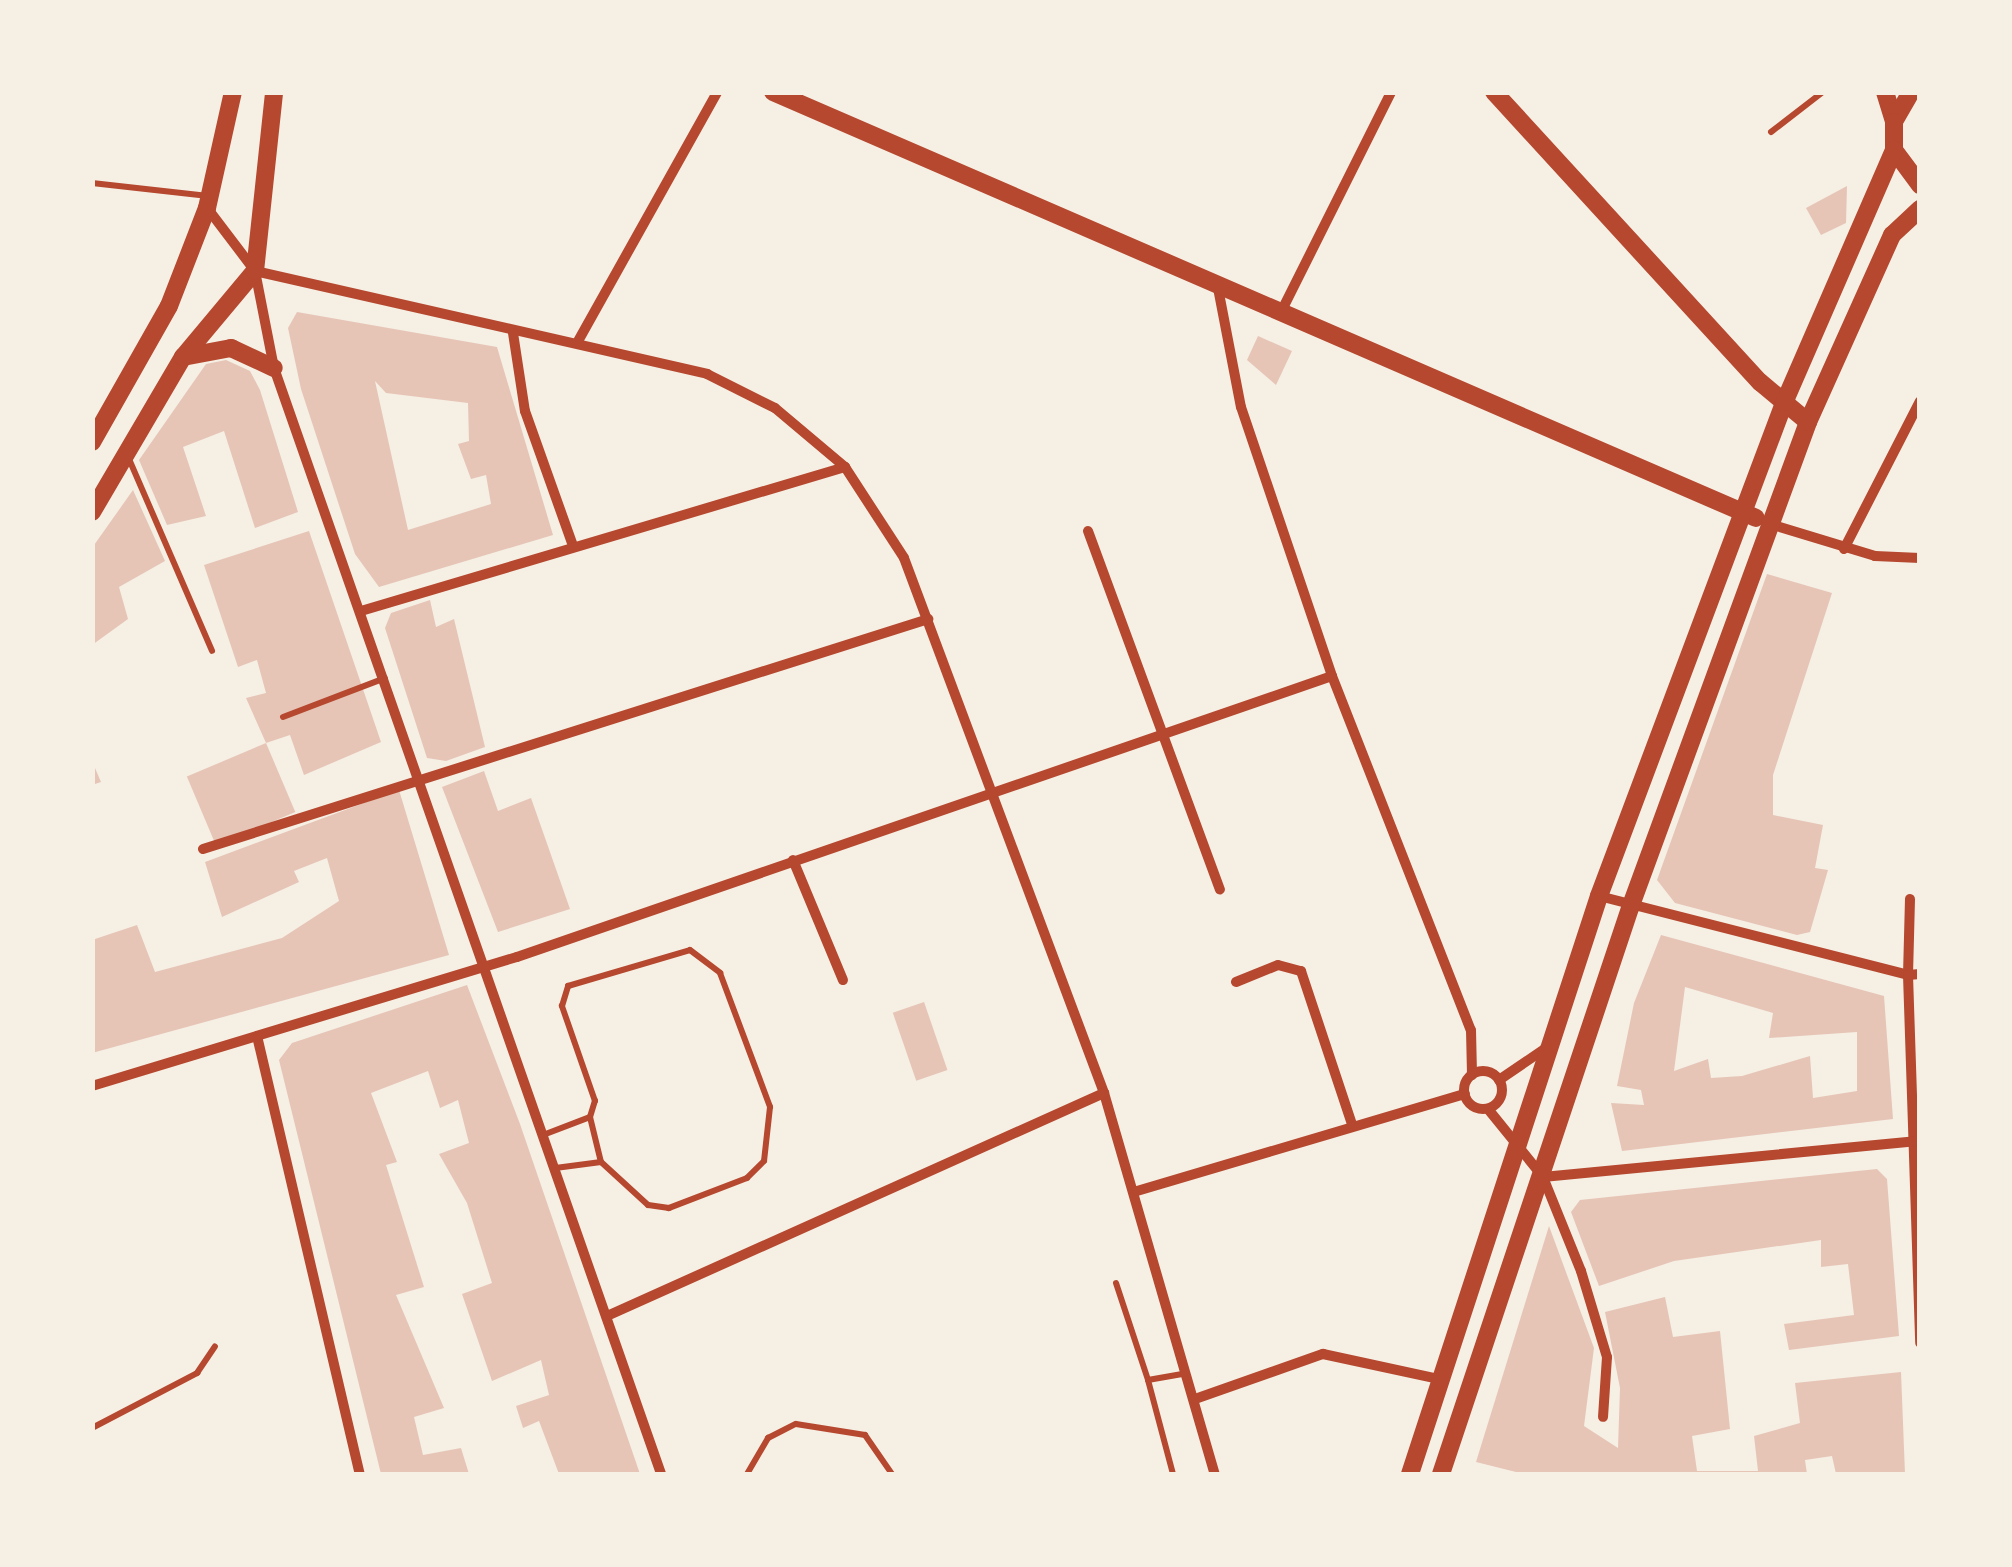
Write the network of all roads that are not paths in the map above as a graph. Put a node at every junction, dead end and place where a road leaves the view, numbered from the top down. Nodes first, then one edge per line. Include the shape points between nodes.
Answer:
1 (233, 92) edge
2 (274, 92) edge
3 (717, 92) edge
4 (773, 92) edge
5 (1391, 92) edge
6 (1494, 92) edge
7 (1823, 92) edge
8 (1885, 92) edge
9 (1911, 92) edge
10 (1894, 122) junction
11 (1771, 132) dead end
12 (1894, 150) junction
13 (92, 183) edge
14 (1920, 185) edge
15 (208, 202) junction
16 (1920, 210) edge
17 (255, 271) junction
18 (1218, 288) junction
19 (1280, 315) junction
20 (513, 333) junction
21 (577, 343) junction
22 (182, 357) junction
23 (274, 368) junction
24 (1920, 401) edge
25 (1784, 403) junction
26 (1808, 422) junction
27 (92, 442) edge
28 (126, 454) junction
29 (846, 467) junction
30 (92, 512) edge
31 (1745, 513) junction
32 (1770, 524) junction
33 (1088, 531) dead end
34 (573, 546) junction
35 (1844, 549) junction
36 (1920, 558) edge
37 (361, 611) junction
38 (928, 619) junction
39 (212, 650) dead end
40 (1332, 676) junction
41 (386, 678) junction
42 (284, 718) dead end
43 (1160, 733) junction
44 (421, 779) junction
45 (991, 793) junction
46 (203, 849) dead end
47 (794, 860) junction
48 (1220, 890) dead end
49 (1600, 896) junction
50 (1910, 899) dead end
51 (1630, 908) junction
52 (484, 965) junction
53 (1914, 975) edge
54 (842, 980) dead end
55 (1236, 982) dead end
56 (257, 1036) junction
57 (1550, 1044) junction
58 (1472, 1075) junction
59 (1499, 1080) junction
60 (92, 1086) edge
61 (1104, 1092) junction
62 (1464, 1094) junction
63 (1488, 1109) junction
64 (590, 1118) junction
65 (1352, 1124) junction
66 (544, 1134) junction
67 (1914, 1142) edge
68 (1517, 1150) junction
69 (602, 1162) junction
70 (556, 1168) junction
71 (1543, 1178) junction
72 (1137, 1191) junction
73 (1116, 1283) dead end
74 (607, 1316) junction
75 (1920, 1343) edge
76 (215, 1346) dead end
77 (1187, 1372) junction
78 (1439, 1379) junction
79 (1148, 1380) junction
80 (1195, 1399) junction
81 (1603, 1417) dead end
82 (92, 1428) edge
83 (360, 1474) edge
84 (661, 1474) edge
85 (748, 1474) edge
86 (892, 1474) edge
87 (1173, 1474) edge
88 (1215, 1474) edge
89 (1410, 1474) edge
90 (1440, 1474) edge

1 - 15 main road
2 - 17 main road
3 - 21 street
4 - 18 main road
5 - 19 street
6 - 25 main road
7 - 11 lane
8 - 10 main road
9 - 10 main road
10 - 12 main road
12 - 14 main road
12 - 25 main road
13 - 15 lane
15 - 17 street
15 - 27 main road via 169,306
16 - 26 main road via 1892,236
17 - 20 street
17 - 22 main road
17 - 23 street
18 - 19 main road
18 - 40 street via 1241,407
19 - 31 main road
20 - 21 street
20 - 34 street via 526,411
21 - 29 street via 707,374 775,408
22 - 23 main road via 231,348
22 - 28 main road
23 - 37 street
24 - 35 street
25 - 26 main road
25 - 31 main road
26 - 32 main road
28 - 30 main road
28 - 39 lane
29 - 34 street
29 - 38 street via 878,508
31 - 32 main road
31 - 49 main road
32 - 35 street
32 - 51 main road
33 - 43 street
34 - 37 street
35 - 36 street
37 - 41 street
38 - 44 street
38 - 45 street
40 - 43 street
40 - 58 street via 1471,1030
41 - 42 lane
41 - 44 street
43 - 45 street
43 - 48 street
44 - 46 street
44 - 52 street
45 - 47 street
45 - 61 street
47 - 52 street
47 - 54 street
49 - 51 street
49 - 57 main road
50 - 53 street
51 - 53 street
51 - 71 main road
52 - 56 street
52 - 66 street
53 - 67 street
55 - 65 street via 1278,965 1301,971
56 - 60 street
56 - 83 street
57 - 59 street
57 - 68 main road
58 - 59 street
58 - 62 street
59 - 63 street via 1500,1097
61 - 72 street
61 - 74 street
62 - 63 street
62 - 65 street
63 - 68 street
64 - 66 lane
64 - 69 lane
64 - 69 lane via 595,1101 562,993 675,951 702,956 720,973 770,1107 764,1161 747,1178 669,1208 648,1205
65 - 72 street
66 - 70 street
67 - 71 street
67 - 75 street
68 - 71 street
68 - 78 main road
69 - 70 lane
70 - 74 street
71 - 81 street via 1606,1357
71 - 90 main road
72 - 77 street
73 - 79 lane
74 - 84 street
76 - 82 lane via 197,1373
77 - 79 lane
77 - 80 street
78 - 80 street via 1324,1354
78 - 89 main road
79 - 87 lane
80 - 88 street
85 - 86 lane via 768,1438 796,1424 865,1435

